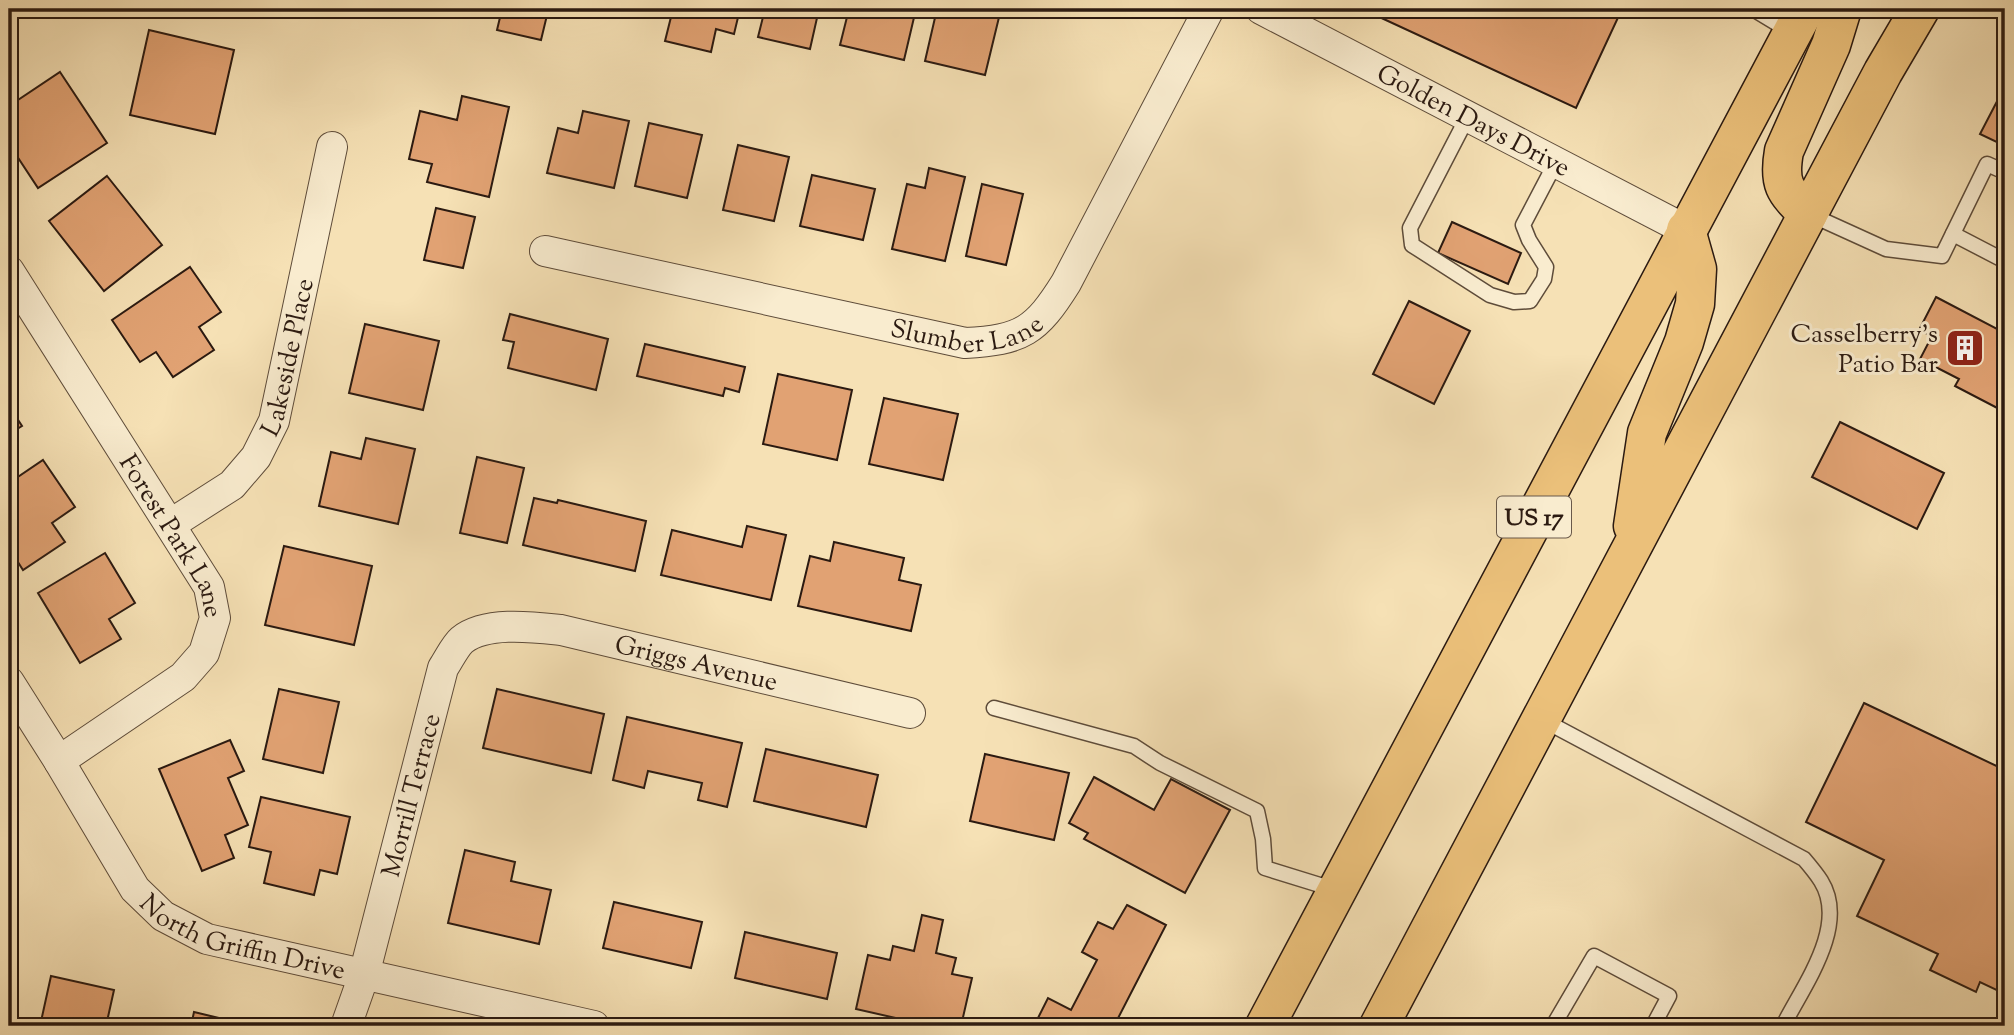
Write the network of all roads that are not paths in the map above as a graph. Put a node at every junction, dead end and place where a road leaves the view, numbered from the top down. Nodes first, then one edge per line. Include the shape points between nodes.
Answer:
1 (1209, 9) edge
2 (1261, 9) edge
3 (1753, 9) edge
4 (1842, 9) edge
5 (1920, 9) edge
6 (1798, 20) edge
7 (1468, 116) junction
8 (332, 147) dead end
9 (1556, 162) junction
10 (2005, 173) edge
11 (1808, 214) junction
12 (1686, 230) junction
13 (1953, 234) junction
14 (545, 251) dead end
15 (2005, 261) edge
16 (9, 271) edge
17 (171, 524) junction
18 (1629, 555) junction
19 (482, 630) joint
20 (9, 682) edge
21 (994, 708) dead end
22 (910, 713) dead end
23 (1542, 720) junction
24 (59, 761) junction
25 (1337, 891) junction
26 (364, 975) junction
27 (346, 1026) edge
28 (594, 1026) edge
29 (1265, 1026) edge
30 (1379, 1026) edge
31 (1553, 1026) edge
32 (1653, 1026) edge
33 (1783, 1026) edge

1 - 14 street, Slumber Lane via 1066,283 1046,314 1027,330 996,342 965,343
2 - 7 street, Golden Days Drive
3 - 6 lane
4 - 11 main road via 1784,151 1781,169 1786,192
5 - 11 main road
6 - 12 main road, US 17
7 - 9 street, Golden Days Drive
7 - 9 lane via 1410,228 1412,245 1490,295 1530,301 1544,279 1546,267 1523,225
8 - 17 street, Lakeside Place via 274,421 256,457 232,485
9 - 12 street, Golden Days Drive
10 - 13 lane via 1987,164
11 - 13 lane via 1886,249 1942,256
11 - 18 main road
12 - 18 main road via 1698,269 1695,304 1647,433
12 - 25 main road, US 17
13 - 15 lane
16 - 17 street, Forest Park Lane
17 - 24 street, Forest Park Lane via 209,587 215,618 204,653 184,677
18 - 23 main road
19 - 22 street, Griggs Avenue via 518,626 561,629
19 - 26 street, Morrill Terrace via 461,640 443,668
20 - 24 street, North Griffin Drive
21 - 25 lane via 1134,746 1257,811 1265,868
23 - 30 main road
23 - 33 lane via 1804,859 1822,882 1830,911 1827,940
24 - 26 street, North Griffin Drive via 135,889 163,916 207,939
25 - 29 main road, US 17
26 - 27 street, Morrill Terrace
26 - 28 street, North Griffin Drive
31 - 32 lane via 1594,956 1669,996

